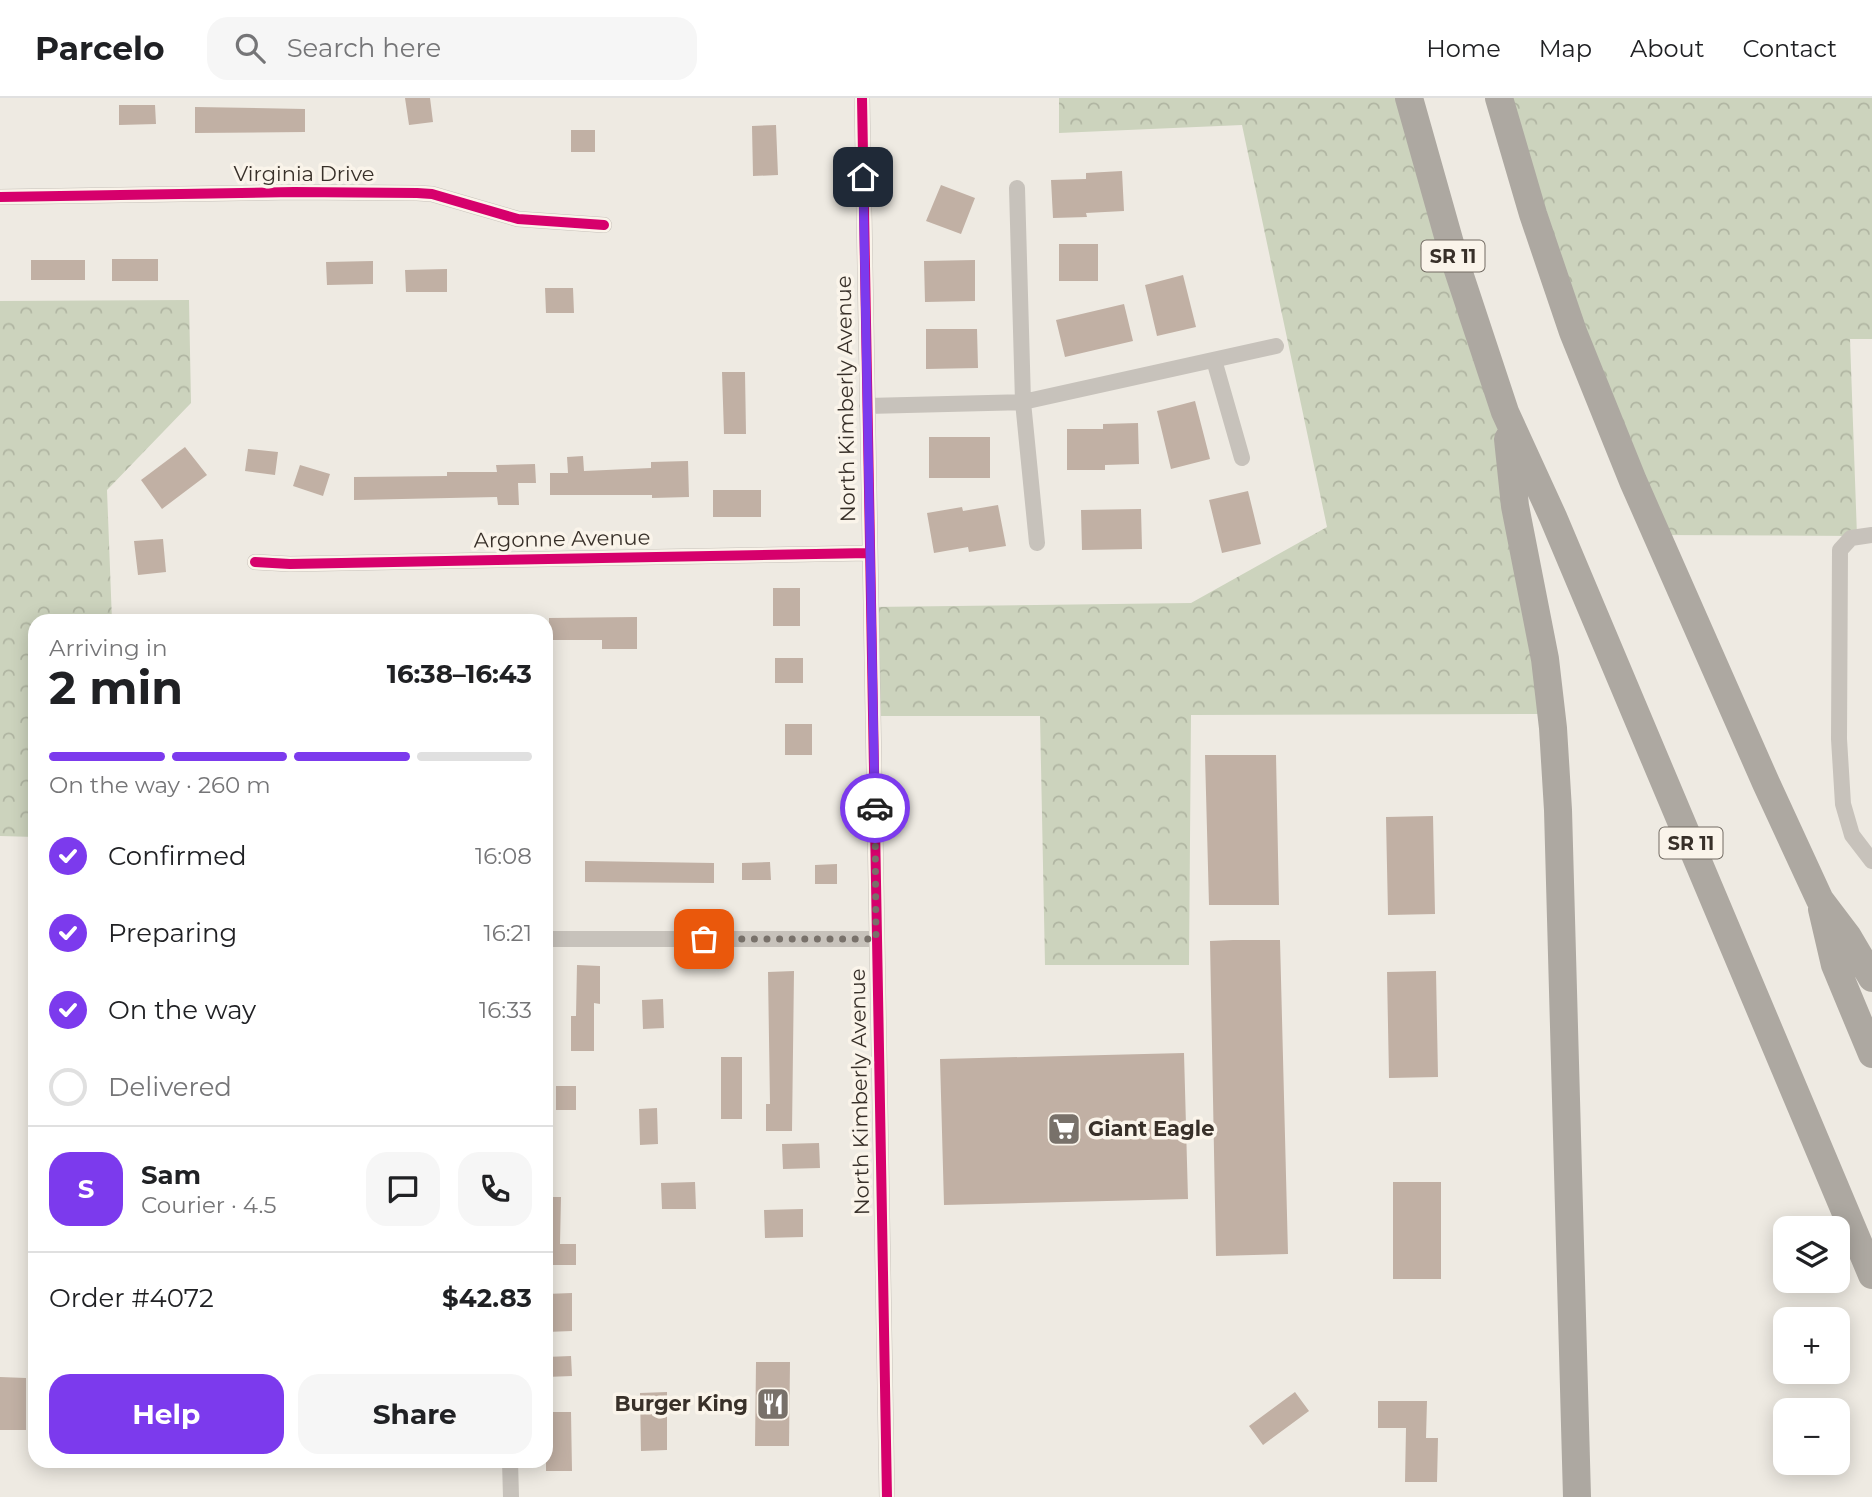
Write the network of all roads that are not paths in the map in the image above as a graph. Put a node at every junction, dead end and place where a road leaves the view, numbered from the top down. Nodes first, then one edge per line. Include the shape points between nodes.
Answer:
1 (862, 98) edge
2 (1409, 98) edge
3 (1499, 98) edge
4 (1017, 188) dead end
5 (0, 197) edge
6 (604, 225) dead end
7 (1276, 346) dead end
8 (1214, 360) junction
9 (1023, 402) junction
10 (867, 406) junction
11 (1505, 412) junction
12 (1242, 458) dead end
13 (1872, 536) edge
14 (1037, 544) dead end
15 (869, 554) junction
16 (255, 562) dead end
17 (1872, 861) edge
18 (1820, 900) junction
19 (553, 939) edge
20 (876, 939) junction
21 (1872, 978) edge
22 (1872, 1054) edge
23 (1872, 1275) edge
24 (510, 1468) edge
25 (511, 1497) edge
26 (887, 1497) edge
27 (1577, 1497) edge

1 - 10 street, North Kimberly Avenue
2 - 11 highway, SR 11 via 1455,261
3 - 18 highway via 1533,214 1604,412
4 - 9 street
5 - 6 street, Virginia Drive via 417,192 518,219
7 - 8 street
8 - 9 street
8 - 12 street
9 - 10 street
9 - 14 street
10 - 15 street, North Kimberly Avenue
11 - 23 highway, SR 11 via 1543,492
11 - 27 highway via 1515,506 1553,728
13 - 17 street via 1850,538 1839,557 1843,804 1852,835
15 - 16 street, Argonne Avenue
15 - 20 street, North Kimberly Avenue
18 - 21 highway
18 - 22 highway via 1835,965
19 - 20 street
20 - 26 street, North Kimberly Avenue
24 - 25 street

